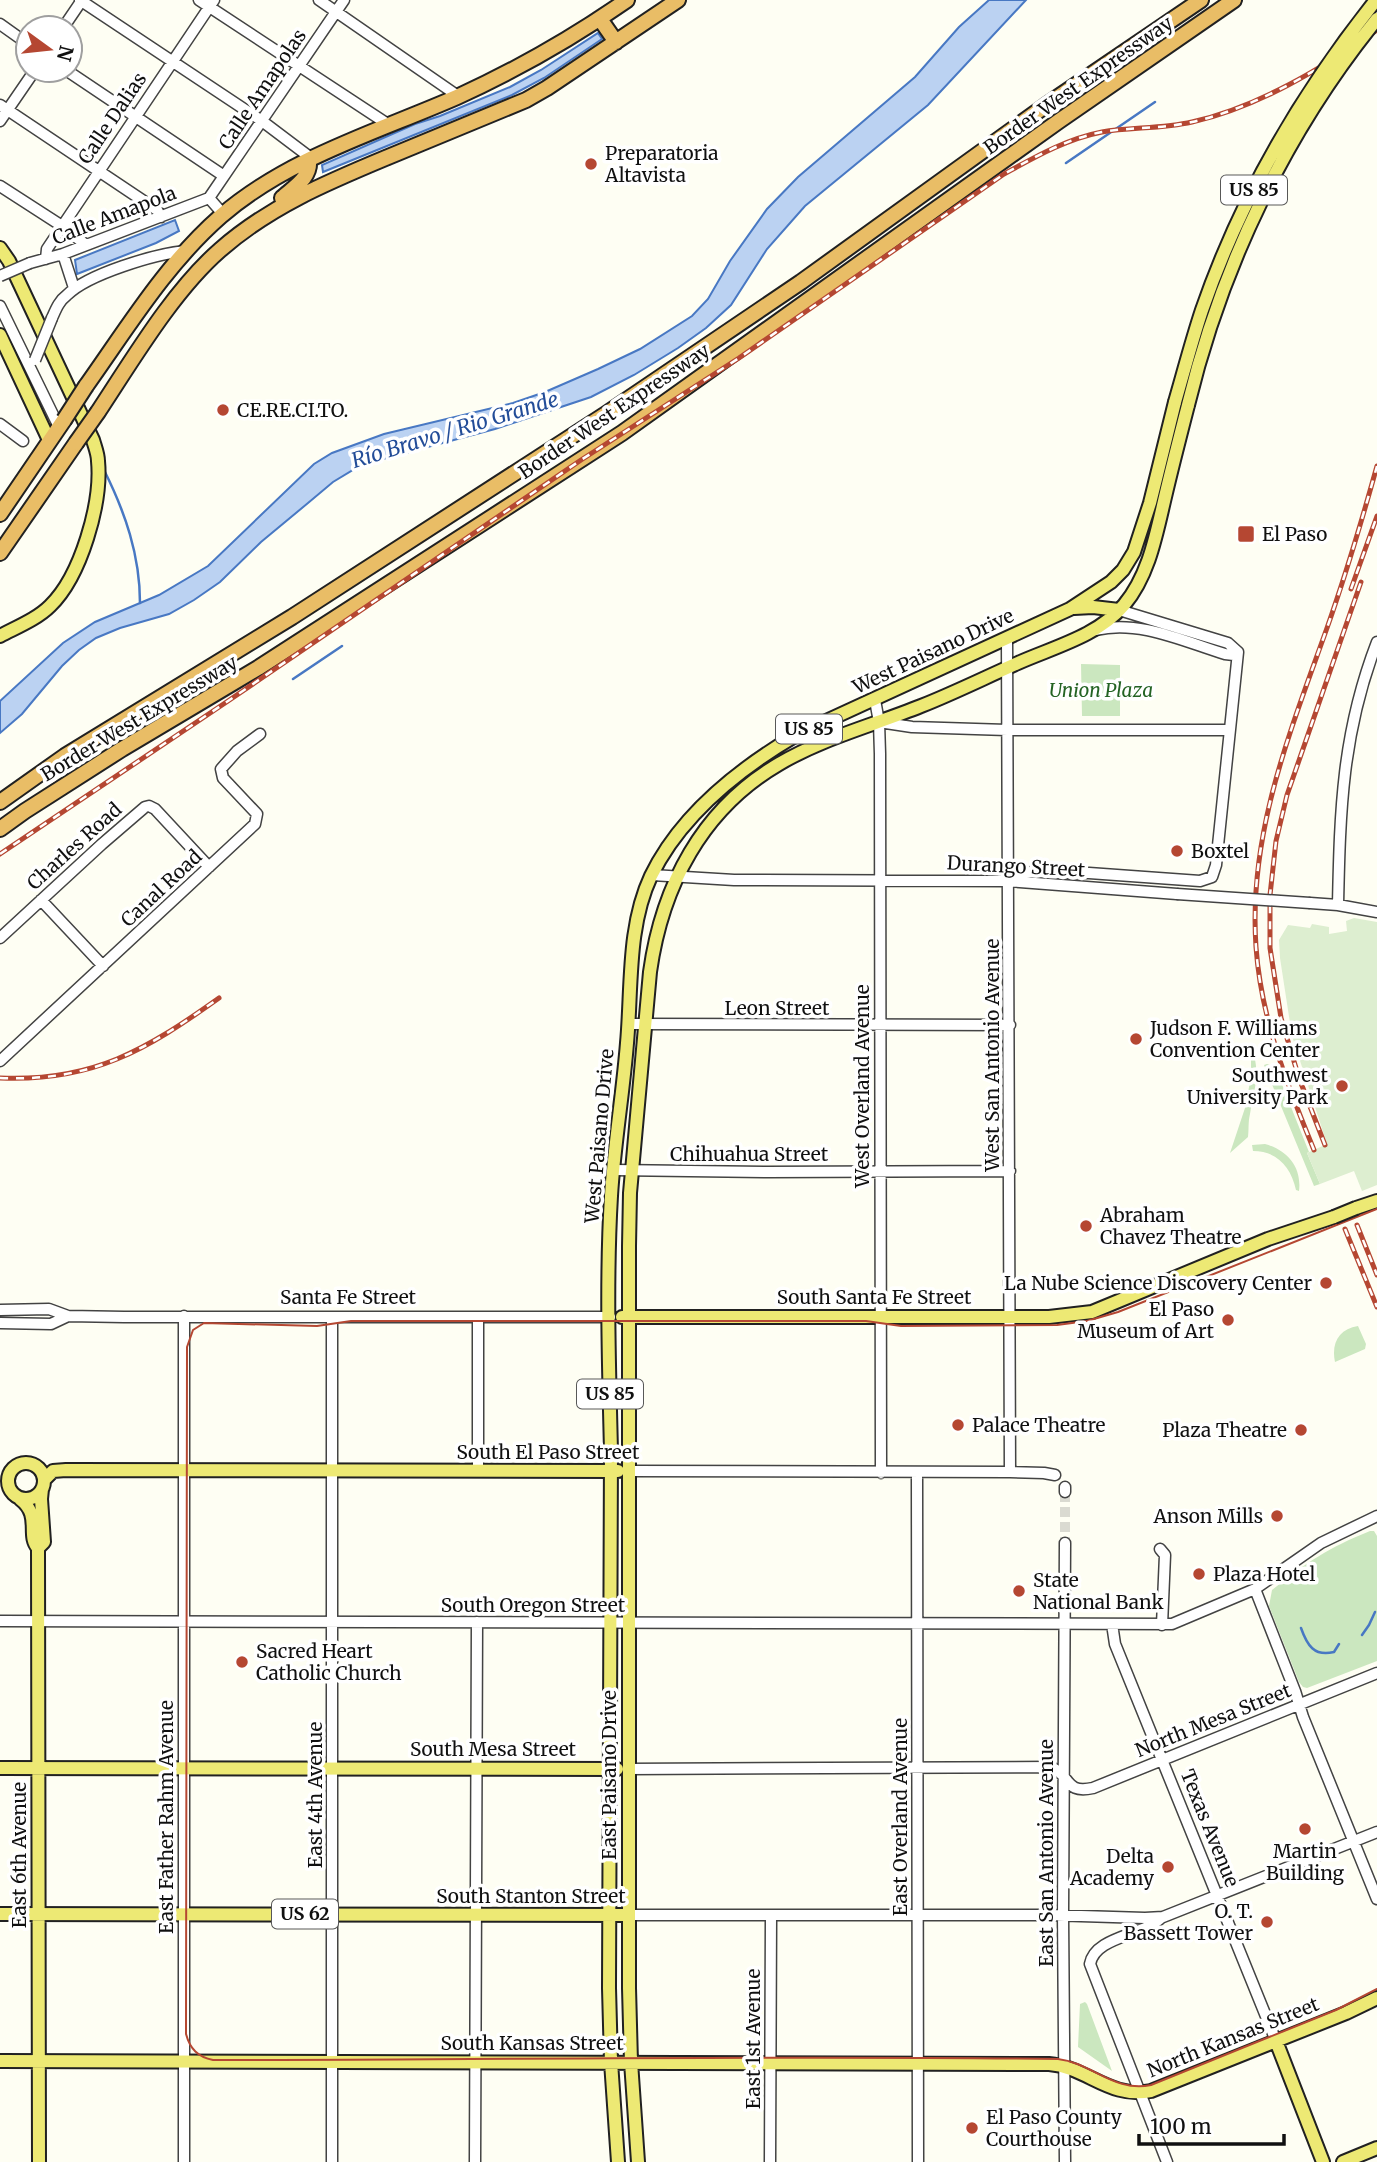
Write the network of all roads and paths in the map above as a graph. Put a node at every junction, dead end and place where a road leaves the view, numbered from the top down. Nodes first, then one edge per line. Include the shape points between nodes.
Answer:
1 (81, 0) edge
2 (199, 0) edge
3 (319, 0) edge
4 (344, 0) edge
5 (627, 0) edge
6 (678, 0) edge
7 (1201, 0) edge
8 (1234, 0) edge
9 (1376, 0) edge
10 (212, 4) edge
11 (336, 11) junction
12 (1377, 19) edge
13 (608, 31) junction
14 (172, 61) junction
15 (298, 67) junction
16 (84, 82) edge
17 (24, 84) edge
18 (458, 96) junction
19 (4, 108) edge
20 (135, 116) junction
21 (0, 121) edge
22 (262, 121) junction
23 (389, 125) junction
24 (309, 160) junction
25 (98, 171) junction
26 (224, 176) junction
27 (0, 186) edge
28 (209, 198) junction
29 (276, 209) junction
30 (223, 214) junction
31 (161, 217) junction
32 (62, 226) junction
33 (86, 245) junction
34 (0, 248) edge
35 (185, 251) junction
36 (46, 259) junction
37 (65, 259) junction
38 (0, 276) edge
39 (73, 284) junction
40 (0, 306) edge
41 (0, 335) edge
42 (32, 364) junction
43 (18, 375) junction
44 (1182, 403) junction
45 (61, 423) junction
46 (0, 424) edge
47 (49, 440) junction
48 (23, 441) dead end
49 (0, 514) edge
50 (0, 553) edge
51 (1070, 609) junction
52 (1119, 610) junction
53 (1093, 630) junction
54 (0, 636) edge
55 (1007, 638) junction
56 (1376, 645) edge
57 (1238, 652) junction
58 (1008, 667) junction
59 (875, 699) junction
60 (879, 722) junction
61 (1007, 730) junction
62 (1230, 730) junction
63 (260, 734) dead end
64 (0, 802) edge
65 (0, 829) edge
66 (209, 867) junction
67 (652, 875) junction
68 (676, 878) junction
69 (880, 880) junction
70 (1008, 881) junction
71 (41, 900) junction
72 (1338, 905) junction
73 (1377, 912) edge
74 (0, 938) edge
75 (103, 966) junction
76 (629, 1024) junction
77 (646, 1024) junction
78 (880, 1025) junction
79 (1010, 1025) junction
80 (1, 1058) edge
81 (614, 1170) junction
82 (632, 1170) junction
83 (1010, 1171) junction
84 (879, 1172) junction
85 (1377, 1201) edge
86 (0, 1310) edge
87 (68, 1316) junction
88 (184, 1316) junction
89 (880, 1316) junction
90 (332, 1317) junction
91 (478, 1317) junction
92 (610, 1317) junction
93 (629, 1317) junction
94 (1011, 1317) junction
95 (0, 1323) edge
96 (2, 1462) edge
97 (332, 1470) junction
98 (184, 1471) junction
99 (478, 1471) junction
100 (611, 1471) junction
101 (629, 1471) junction
102 (1010, 1472) junction
103 (881, 1473) junction
104 (917, 1473) junction
105 (1055, 1475) dead end
106 (8, 1477) junction
107 (43, 1484) junction
108 (11, 1495) edge
109 (1377, 1517) edge
110 (1065, 1543) tunnel mouth
111 (38, 1548) junction
112 (1160, 1549) dead end
113 (1255, 1589) junction
114 (0, 1621) edge
115 (38, 1621) junction
116 (183, 1621) junction
117 (332, 1622) junction
118 (477, 1622) junction
119 (611, 1623) junction
120 (628, 1623) junction
121 (917, 1623) junction
122 (1065, 1623) junction
123 (1112, 1624) junction
124 (1162, 1625) junction
125 (1377, 1672) edge
126 (1299, 1704) junction
127 (1162, 1760) junction
128 (183, 1767) junction
129 (0, 1768) edge
130 (39, 1768) junction
131 (332, 1769) junction
132 (476, 1769) junction
133 (609, 1769) junction
134 (628, 1769) junction
135 (917, 1769) junction
136 (1065, 1779) junction
137 (1377, 1832) edge
138 (1354, 1841) junction
139 (1217, 1896) junction
140 (1377, 1899) edge
141 (0, 1914) edge
142 (38, 1914) junction
143 (332, 1914) junction
144 (476, 1914) junction
145 (183, 1915) junction
146 (610, 1915) junction
147 (918, 1915) junction
148 (1063, 1915) junction
149 (629, 1916) junction
150 (771, 1916) junction
151 (1163, 1917) junction
152 (1377, 1998) edge
153 (1276, 2041) junction
154 (0, 2061) edge
155 (39, 2061) junction
156 (476, 2062) junction
157 (611, 2062) junction
158 (631, 2062) junction
159 (184, 2063) junction
160 (332, 2063) junction
161 (770, 2063) junction
162 (917, 2063) junction
163 (1064, 2066) junction
164 (1142, 2093) junction
165 (1377, 2148) edge
166 (39, 2162) edge
167 (184, 2162) edge
168 (332, 2162) edge
169 (475, 2162) edge
170 (618, 2162) edge
171 (638, 2162) edge
172 (770, 2162) edge
173 (918, 2162) edge
174 (1065, 2162) edge
175 (1167, 2162) edge
176 (1323, 2162) edge
177 (1343, 2162) edge

1 - 14 street
2 - 10 street
3 - 11 street
4 - 11 street, Calle Amapolas
5 - 13 highway
6 - 13 highway
7 - 64 highway, Border West Expressway via 606,414 292,617 65,756
8 - 65 highway, Border West Expressway via 622,433
9 - 44 main road, West Paisano Drive / US 85, bridge via 1290,122 1231,237 1206,299
10 - 14 street, Calle Dalias
10 - 15 street
11 - 15 street, Calle Amapolas
11 - 18 street
12 - 44 main road, West Paisano Drive / US 85, bridge via 1313,110 1261,203
13 - 18 highway via 559,43
13 - 29 highway via 526,100 315,188
14 - 20 street, Calle Dalias
14 - 22 street
15 - 22 street, Calle Amapolas
15 - 23 street
16 - 20 street
17 - 19 street
18 - 23 highway
19 - 21 street
19 - 25 street
20 - 25 street, Calle Dalias
20 - 26 street
22 - 24 street
22 - 26 street, Calle Amapolas
23 - 24 highway
24 - 29 highway via 306,176
24 - 30 highway
25 - 31 street
25 - 32 street, Calle Dalias
26 - 28 street, Calle Amapolas
27 - 32 street
28 - 30 street
28 - 31 street, Calle Amapola
29 - 50 highway, bridge via 236,237 196,275 153,329
30 - 35 highway
31 - 33 street, Calle Amapola
32 - 33 street
32 - 36 street, Calle Dalias
33 - 37 street, Calle Amapola
34 - 54 main road via 93,440 99,481 89,529 66,587 50,606
35 - 39 street via 160,254
35 - 45 highway, bridge
36 - 37 street, Calle Amapola
36 - 38 street, Calle Amapola, bridge
37 - 39 street
39 - 42 street, bridge via 57,306
40 - 42 street
41 - 43 main road
42 - 43 street
42 - 45 street
43 - 47 main road
44 - 51 main road, West Paisano Drive / US 85 via 1134,552 1111,582
44 - 52 main road, West Paisano Drive / US 85 via 1147,566
45 - 47 highway
46 - 48 street
47 - 49 highway
51 - 52 main road
51 - 55 main road, West Paisano Drive / US 85
52 - 53 main road, West Paisano Drive / US 85
52 - 57 street via 1228,643
53 - 57 street via 1133,626 1225,654
53 - 58 main road, West Paisano Drive / US 85
55 - 58 street, West San Antonio Avenue
55 - 59 main road, West Paisano Drive / US 85
56 - 72 street via 1346,753
57 - 62 street
58 - 60 main road, West Paisano Drive / US 85
58 - 61 street, West San Antonio Avenue
59 - 60 street, West Overland Avenue
59 - 67 main road, West Paisano Drive / US 85 via 798,734 751,764 688,821
60 - 61 street
60 - 68 main road, West Paisano Drive / US 85 via 779,763 750,784 709,825
60 - 69 street, West Overland Avenue
61 - 62 street
61 - 70 street, West San Antonio Avenue
62 - 70 street via 1216,865 1209,880 1023,872
63 - 66 street, Canal Road via 221,769 223,778 257,814 257,822
66 - 71 street, Charles Road via 149,806
66 - 75 street, Canal Road
67 - 68 street, Durango Street
67 - 76 main road, West Paisano Drive / US 85 via 634,935
68 - 69 street, Durango Street
68 - 77 main road, West Paisano Drive / US 85 via 655,939
69 - 70 street, Durango Street
69 - 78 street, West Overland Avenue
70 - 72 street, Durango Street, bridge
70 - 79 street, West San Antonio Avenue
71 - 74 street, Charles Road
71 - 75 street
72 - 73 street, Durango Street
75 - 80 street, Canal Road
76 - 77 street, Leon Street
76 - 81 main road, West Paisano Drive / US 85
77 - 78 street, Leon Street
77 - 82 main road, West Paisano Drive / US 85
78 - 79 street, Leon Street
78 - 84 street, West Overland Avenue
79 - 83 street, West San Antonio Avenue
81 - 82 street, Chihuahua Street
81 - 92 main road, West Paisano Drive / US 85
82 - 84 street, Chihuahua Street
82 - 93 main road, West Paisano Drive / US 85
83 - 84 street, Chihuahua Street
83 - 94 street, West San Antonio Avenue
84 - 89 street, West Overland Avenue
85 - 94 main road, South Santa Fe Street, bridge via 1268,1239 1092,1312
86 - 87 street, Santa Fe Street via 49,1309
87 - 88 street, Santa Fe Street
87 - 95 street, Santa Fe Street via 51,1324
88 - 90 street, Santa Fe Street
88 - 98 street, East Father Rahm Avenue
89 - 93 main road, South Santa Fe Street
89 - 94 main road, South Santa Fe Street
89 - 103 street, West Overland Avenue
90 - 91 street, Santa Fe Street
90 - 97 street, East 4th Avenue
91 - 92 street, Santa Fe Street
91 - 99 street
92 - 93 main road, Santa Fe Street
92 - 100 main road, West Paisano Drive / US 85
93 - 101 main road, West Paisano Drive / US 85
94 - 102 street, West San Antonio Avenue
96 - 106 main road
97 - 98 main road, South El Paso Street
97 - 99 main road, South El Paso Street
97 - 117 street, East 4th Avenue
98 - 107 main road, South El Paso Street via 59,1470
98 - 116 street, East Father Rahm Avenue
99 - 100 main road, South El Paso Street
100 - 101 main road, South El Paso Street
100 - 119 main road, East Paisano Drive
101 - 103 street, South El Paso Street
101 - 120 main road, East Paisano Drive
102 - 104 street, South El Paso Street
102 - 105 street, South El Paso Street
103 - 104 street, South El Paso Street
104 - 121 street, East Overland Avenue
106 - 107 main road via 17,1465 28,1463 38,1468
106 - 108 main road
107 - 108 main road via 26,1500
107 - 111 main road, East 6th Avenue via 44,1542
108 - 111 main road, East 6th Avenue via 28,1506
109 - 113 street, South Oregon Street via 1321,1543
110 - 122 street, East San Antonio Avenue
111 - 115 main road, East 6th Avenue
112 - 124 street via 1164,1555
113 - 124 street, South Oregon Street via 1176,1624
113 - 126 street
114 - 115 street, South Oregon Street
115 - 116 street, South Oregon Street
115 - 130 main road, East 6th Avenue
116 - 117 street, South Oregon Street
116 - 128 street, East Father Rahm Avenue
117 - 118 street, South Oregon Street
117 - 131 street, East 4th Avenue
118 - 119 street, South Oregon Street
118 - 132 street
119 - 120 street, South Oregon Street
119 - 133 main road, East Paisano Drive
120 - 121 street, South Oregon Street
120 - 134 main road, East Paisano Drive
121 - 122 street, South Oregon Street
121 - 135 street, East Overland Avenue
122 - 123 street, South Oregon Street
122 - 136 street, East San Antonio Avenue
123 - 124 street, South Oregon Street
123 - 127 street, Texas Avenue via 1115,1644
125 - 126 street, North Mesa Street
126 - 127 street, North Mesa Street
126 - 138 street
127 - 136 street, North Mesa Street via 1093,1788 1080,1790
127 - 139 street, Texas Avenue
128 - 130 main road, South Mesa Street
128 - 131 main road, South Mesa Street
128 - 145 street, East Father Rahm Avenue
129 - 130 main road, South Mesa Street
130 - 142 main road, East 6th Avenue
131 - 132 main road, South Mesa Street
131 - 143 street, East 4th Avenue
132 - 133 main road, South Mesa Street
132 - 144 street
133 - 134 main road, South Mesa Street
133 - 146 main road, East Paisano Drive
134 - 135 street, South Mesa Street
134 - 149 main road, East Paisano Drive
135 - 136 street, South Mesa Street via 1051,1768
135 - 147 street, East Overland Avenue
136 - 148 street, East San Antonio Avenue
137 - 138 street
138 - 139 street
138 - 140 street
139 - 151 street
139 - 153 street, Texas Avenue
141 - 142 main road, South Stanton Street / US 62
142 - 145 main road, South Stanton Street / US 62
142 - 155 main road, East 6th Avenue
143 - 144 main road, South Stanton Street / US 62
143 - 145 main road, South Stanton Street / US 62
143 - 160 street, East 4th Avenue
144 - 146 main road, South Stanton Street / US 62
144 - 156 street
145 - 159 street, East Father Rahm Avenue
146 - 149 main road, South Stanton Street / US 62
146 - 157 main road, East Paisano Drive
147 - 148 street, South Stanton Street
147 - 150 street, South Stanton Street
147 - 162 street, East Overland Avenue
148 - 151 street, South Stanton Street
148 - 163 street, East San Antonio Avenue
149 - 150 street, South Stanton Street
149 - 158 main road, East Paisano Drive
150 - 161 street, East 1st Avenue
151 - 164 street via 1101,1946 1090,1959 1090,1969
152 - 153 main road, North Kansas Street
153 - 164 main road, North Kansas Street
153 - 176 main road, Texas Avenue
154 - 155 main road, South Kansas Street
155 - 159 main road, South Kansas Street
155 - 166 main road, East 6th Avenue
156 - 157 main road, South Kansas Street
156 - 160 main road, South Kansas Street
156 - 169 street
157 - 158 main road, South Kansas Street
157 - 170 main road, East Paisano Drive
158 - 161 main road, South Kansas Street
158 - 171 main road, East Paisano Drive
159 - 160 main road, South Kansas Street
159 - 167 street, East Father Rahm Avenue
160 - 168 street, East 4th Avenue
161 - 162 main road, South Kansas Street
161 - 172 street, East 1st Avenue
162 - 163 main road, South Kansas Street
162 - 173 street, East Overland Avenue
163 - 164 main road, North Kansas Street via 1117,2091
163 - 174 street, East San Antonio Avenue
164 - 175 street
165 - 177 main road

